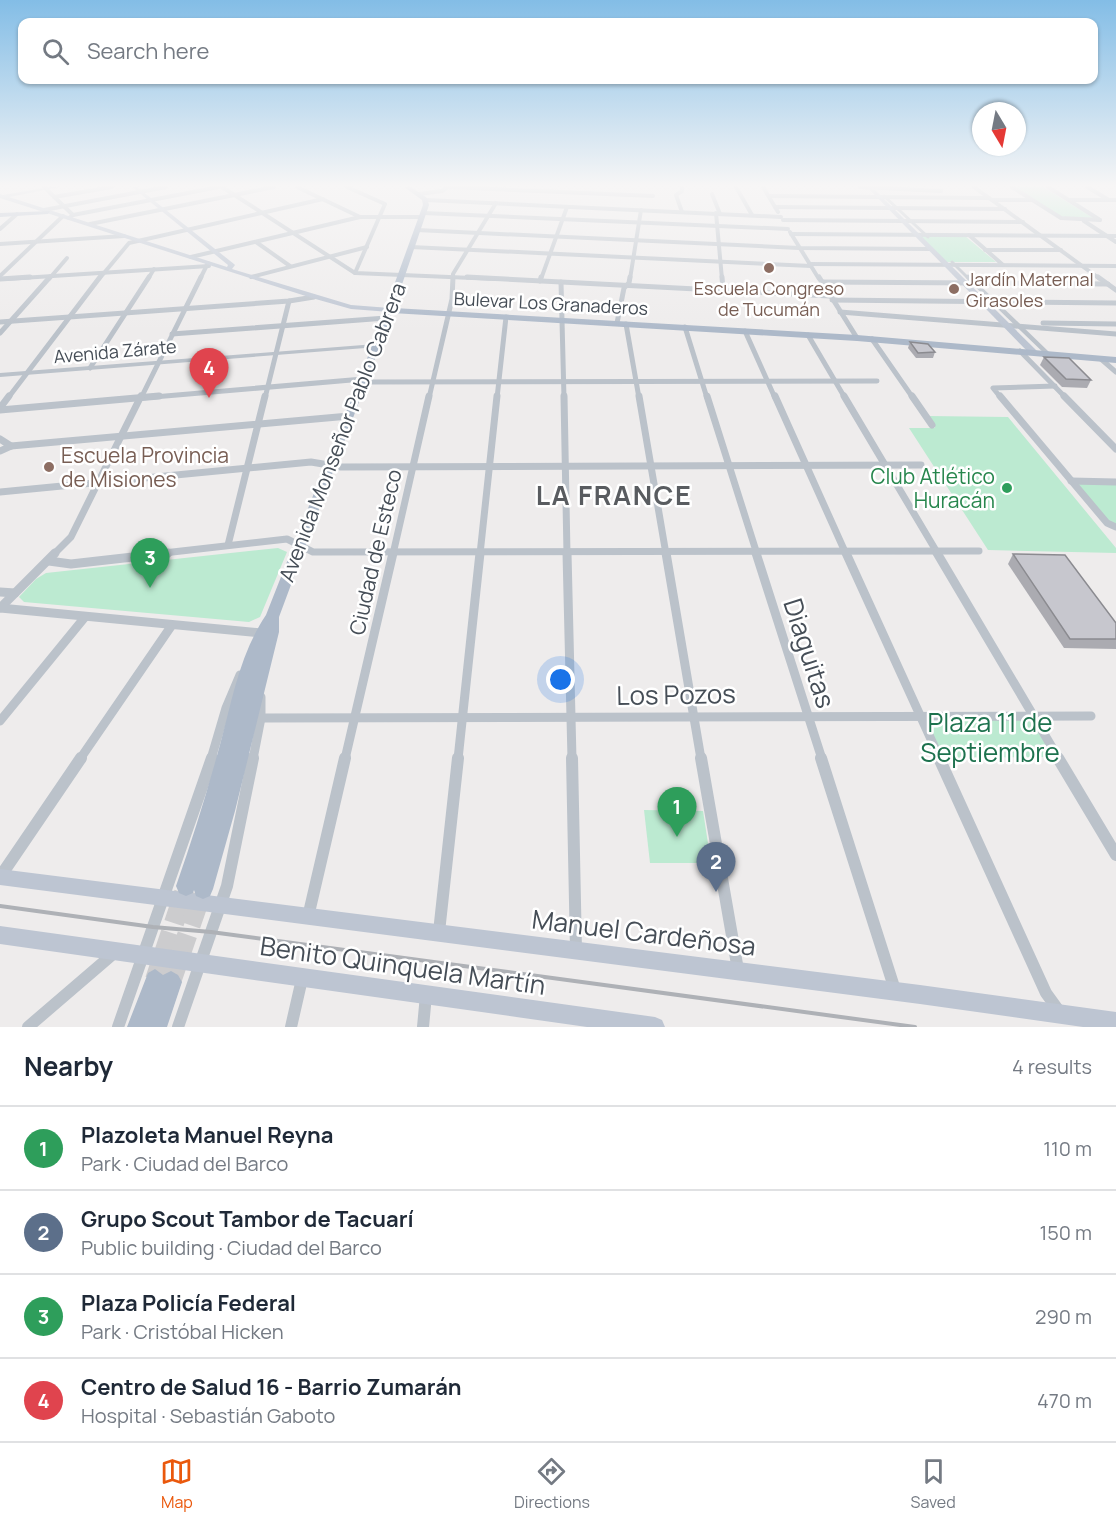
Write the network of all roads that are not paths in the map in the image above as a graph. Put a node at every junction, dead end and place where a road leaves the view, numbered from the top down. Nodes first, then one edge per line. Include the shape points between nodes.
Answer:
1 (44, 235) edge
2 (121, 235) edge
3 (160, 235) edge
4 (195, 235) edge
5 (285, 235) edge
6 (296, 235) edge
7 (372, 235) edge
8 (415, 235) edge
9 (477, 235) edge
10 (527, 235) edge
11 (637, 235) edge
12 (718, 235) edge
13 (791, 235) edge
14 (917, 235) edge
15 (921, 235) edge
16 (969, 235) junction
17 (1041, 235) junction
18 (124, 236) junction
19 (555, 236) junction
20 (926, 236) joint
21 (1107, 236) junction
22 (1116, 236) edge
23 (136, 240) junction
24 (636, 240) junction
25 (35, 242) junction
26 (256, 242) junction
27 (1116, 242) edge
28 (0, 244) edge
29 (719, 244) junction
30 (367, 247) junction
31 (411, 247) junction
32 (799, 248) junction
33 (930, 249) junction
34 (467, 250) junction
35 (985, 250) junction
36 (1061, 250) junction
37 (215, 251) junction
38 (549, 254) junction
39 (330, 256) junction
40 (191, 257) junction
41 (634, 257) junction
42 (68, 258) dead end
43 (720, 262) junction
44 (951, 264) junction
45 (210, 265) junction
46 (810, 265) junction
47 (1003, 265) junction
48 (290, 266) junction
49 (1082, 266) junction
50 (1116, 266) edge
51 (154, 269) junction
52 (228, 269) junction
53 (105, 272) junction
54 (355, 273) junction
55 (402, 274) junction
56 (51, 276) junction
57 (453, 276) junction
58 (0, 277) edge
59 (251, 277) junction
60 (540, 281) junction
61 (561, 282) junction
62 (820, 282) junction
63 (964, 282) junction
64 (974, 282) junction
65 (1108, 284) junction
66 (627, 285) junction
67 (723, 290) junction
68 (1116, 290) edge
69 (314, 297) junction
70 (831, 298) junction
71 (289, 302) junction
72 (984, 302) junction
73 (994, 302) junction
74 (1116, 303) edge
75 (185, 308) junction
76 (840, 312) junction
77 (126, 313) junction
78 (388, 314) junction
79 (449, 314) junction
80 (69, 317) junction
81 (506, 317) junction
82 (561, 320) junction
83 (11, 321) junction
84 (0, 322) edge
85 (1006, 323) junction
86 (622, 324) junction
87 (1017, 324) junction
88 (1116, 324) edge
89 (282, 325) junction
90 (685, 327) junction
91 (745, 331) junction
92 (0, 333) edge
93 (172, 334) junction
94 (1116, 334) edge
95 (808, 335) junction
96 (857, 338) junction
97 (872, 339) junction
98 (376, 346) junction
99 (1020, 351) junction
100 (1034, 352) junction
101 (276, 353) junction
102 (1050, 356) junction
103 (1101, 359) junction
104 (1116, 360) edge
105 (158, 362) junction
106 (90, 368) junction
107 (1116, 372) edge
108 (26, 373) junction
109 (0, 375) edge
110 (769, 380) junction
111 (363, 381) junction
112 (434, 381) junction
113 (499, 381) junction
114 (563, 381) junction
115 (636, 381) junction
116 (703, 381) junction
117 (837, 381) junction
118 (877, 381) dead end
119 (1055, 386) junction
120 (268, 387) junction
121 (141, 398) junction
122 (0, 409) edge
123 (350, 416) junction
124 (259, 424) junction
125 (932, 425) dead end
126 (123, 436) junction
127 (0, 440) edge
128 (11, 446) junction
129 (1116, 449) edge
130 (0, 451) edge
131 (329, 465) junction
132 (886, 465) junction
133 (921, 465) dead end
134 (729, 466) junction
135 (808, 466) junction
136 (248, 467) junction
137 (413, 467) junction
138 (489, 467) junction
139 (566, 467) junction
140 (651, 467) junction
141 (1071, 481) junction
142 (99, 482) junction
143 (1116, 482) edge
144 (0, 492) edge
145 (1114, 526) edge
146 (301, 544) junction
147 (228, 545) junction
148 (666, 551) junction
149 (847, 551) junction
150 (937, 551) junction
151 (979, 551) dead end
152 (394, 552) junction
153 (568, 552) junction
154 (756, 552) junction
155 (480, 553) junction
156 (49, 561) junction
157 (0, 592) edge
158 (15, 593) junction
159 (0, 608) edge
160 (85, 617) junction
161 (272, 617) junction
162 (172, 625) junction
163 (261, 633) junction
164 (248, 660) junction
165 (260, 675) junction
166 (808, 715) junction
167 (921, 715) junction
168 (695, 716) junction
169 (1035, 716) junction
170 (1091, 716) dead end
171 (261, 718) junction
172 (355, 718) junction
173 (463, 718) junction
174 (572, 718) junction
175 (0, 721) edge
176 (1116, 855) edge
177 (0, 877) edge
178 (164, 898) junction
179 (220, 906) junction
180 (308, 918) junction
181 (439, 932) junction
182 (0, 935) edge
183 (576, 950) junction
184 (116, 951) junction
185 (143, 955) junction
186 (200, 962) junction
187 (738, 972) junction
188 (302, 977) junction
189 (896, 991) junction
190 (426, 995) junction
191 (1062, 1015) junction
192 (554, 1020) edge
193 (1116, 1022) edge
194 (28, 1027) edge
195 (118, 1027) edge
196 (138, 1027) edge
197 (156, 1027) edge
198 (178, 1027) edge
199 (291, 1027) edge
200 (423, 1027) edge
201 (656, 1027) edge

1 - 25 street
2 - 18 main road, Bulevar Los Granaderos
3 - 23 street
4 - 37 main road
5 - 26 street
6 - 39 street
7 - 30 street
8 - 31 main road, Avenida Monseñor Pablo Cabrera
9 - 34 street, Ciudad de Esteco
10 - 19 street
11 - 24 street
12 - 29 street
13 - 32 street
14 - 33 main road
15 - 20 street
16 - 17 street
16 - 20 street
16 - 35 street
17 - 21 street
17 - 36 street
18 - 23 main road, Bulevar Los Granaderos
18 - 25 street
19 - 24 street
19 - 38 street
21 - 22 street
21 - 27 street
23 - 40 main road, Bulevar Los Granaderos
23 - 53 street
24 - 29 street
24 - 41 street
25 - 28 street
25 - 58 street
26 - 37 street
26 - 48 street
29 - 32 street
29 - 43 street
30 - 39 street
30 - 54 street
31 - 34 street
31 - 55 main road, Avenida Monseñor Pablo Cabrera
32 - 33 street
32 - 46 street
33 - 44 main road
34 - 38 street
34 - 57 street, Ciudad de Esteco
35 - 36 street
35 - 47 street
36 - 49 street
37 - 40 street
37 - 52 main road via 232,265
38 - 41 street
38 - 60 street
39 - 48 street
39 - 54 street
40 - 45 main road, Bulevar Los Granaderos
41 - 43 street
41 - 66 street
42 - 56 street
43 - 46 street
43 - 67 street
44 - 46 street
44 - 47 street
44 - 63 main road
44 - 64 street
45 - 51 street
45 - 52 main road, Bulevar Los Granaderos
45 - 75 street
46 - 62 street
47 - 49 street
48 - 59 street
49 - 50 street
49 - 65 street
51 - 53 street
51 - 77 street
52 - 59 main road, Bulevar Los Granaderos
53 - 56 street
53 - 80 street
54 - 55 street
55 - 57 street
55 - 78 main road, Avenida Monseñor Pablo Cabrera
56 - 58 street
56 - 83 street
57 - 60 street
57 - 79 street, Ciudad de Esteco
59 - 69 main road, Bulevar Los Granaderos
60 - 61 street
61 - 66 street
61 - 82 street
62 - 63 street
62 - 70 street
63 - 64 street
63 - 72 main road
64 - 65 street
64 - 73 street
65 - 68 street
66 - 67 street
66 - 86 street
67 - 70 street
69 - 71 street
69 - 78 main road, Bulevar Los Granaderos
70 - 72 street
70 - 76 street
71 - 75 street
71 - 89 street
72 - 73 street
72 - 85 main road
73 - 74 street
73 - 87 street
75 - 77 street
75 - 93 street
76 - 85 street
76 - 96 street
77 - 80 street
77 - 106 street
78 - 79 main road, Bulevar Los Granaderos
78 - 89 street
78 - 98 main road, Avenida Monseñor Pablo Cabrera
79 - 81 main road, Bulevar Los Granaderos
79 - 112 street, Ciudad de Esteco
80 - 83 street
80 - 108 street
81 - 82 main road, Bulevar Los Granaderos
81 - 113 street
82 - 86 main road, Bulevar Los Granaderos
82 - 114 street
83 - 84 street
83 - 92 street
85 - 87 street
85 - 100 main road
86 - 90 main road, Bulevar Los Granaderos
86 - 115 street
87 - 88 street
87 - 94 street
87 - 102 street
89 - 93 street
89 - 101 street
90 - 91 main road, Bulevar Los Granaderos
90 - 116 street, Diaguitas
91 - 95 main road, Bulevar Los Granaderos
91 - 110 street
93 - 105 street
95 - 96 main road, Bulevar Los Granaderos
95 - 117 street
96 - 97 main road, Bulevar Los Granaderos
97 - 99 main road, Bulevar Los Granaderos
97 - 125 street
98 - 101 street, Avenida Zárate
98 - 111 main road, Avenida Monseñor Pablo Cabrera
99 - 100 main road, Bulevar Los Granaderos
99 - 119 street
100 - 102 main road, Bulevar Los Granaderos
101 - 105 street, Avenida Zárate
101 - 120 street
102 - 103 main road, Bulevar Los Granaderos
103 - 104 main road, Bulevar Los Granaderos
103 - 107 street
105 - 106 street, Avenida Zárate
105 - 121 street
106 - 108 street, Avenida Zárate
108 - 109 street, Avenida Zárate
108 - 122 street
110 - 116 street
110 - 117 street
110 - 135 street
111 - 112 street
111 - 120 street
111 - 123 main road, Avenida Monseñor Pablo Cabrera
112 - 113 street
112 - 137 street, Ciudad de Esteco
113 - 114 street
113 - 138 street
114 - 115 street
114 - 139 street
115 - 116 street
115 - 140 street
116 - 134 street, Diaguitas
117 - 118 street
117 - 132 street
119 - 129 street
119 - 141 street via 993,388
120 - 121 street
120 - 124 street
121 - 122 street
121 - 126 street
123 - 124 street
123 - 131 main road, Avenida Monseñor Pablo Cabrera
124 - 126 street
124 - 136 street
126 - 128 street
126 - 142 street
127 - 128 street
128 - 130 street
131 - 136 street via 311,462
131 - 137 street
131 - 146 main road, Avenida Monseñor Pablo Cabrera
132 - 133 street
132 - 135 street
132 - 150 street
134 - 135 street
134 - 140 street
134 - 154 street, Diaguitas
135 - 149 street
136 - 142 street
136 - 147 street
137 - 138 street
137 - 152 street, Ciudad de Esteco
138 - 139 street
138 - 155 street
139 - 140 street
139 - 153 street
140 - 148 street
141 - 143 street
141 - 145 street
142 - 144 street
142 - 156 street via 71,537
146 - 147 street via 287,539
146 - 152 street via 313,552
146 - 161 main road, Avenida Monseñor Pablo Cabrera
147 - 156 street via 71,564
148 - 153 street
148 - 154 street
148 - 168 street
149 - 150 street
149 - 154 street
149 - 167 street
150 - 151 street
150 - 169 street
152 - 155 street
152 - 172 street, Ciudad de Esteco
153 - 155 street
153 - 174 street
154 - 166 street, Diaguitas
155 - 173 street
156 - 158 street
157 - 158 street
158 - 159 street
159 - 160 street
160 - 162 street
160 - 175 street
161 - 163 main road, Avenida Monseñor Pablo Cabrera
161 - 165 main road, Avenida Monseñor Pablo Cabrera via 272,632
162 - 163 street
162 - 177 street
163 - 164 main road, Avenida Monseñor Pablo Cabrera
164 - 165 main road, Avenida Monseñor Pablo Cabrera via 195,888 229,800
164 - 178 street, Avenida Monseñor Pablo Cabrera via 233,689
165 - 171 street, Avenida Monseñor Pablo Cabrera
166 - 167 street, Los Pozos
166 - 168 street, Los Pozos
166 - 189 street, Diaguitas
167 - 169 street, Los Pozos
167 - 191 street via 1046,993
168 - 174 street, Los Pozos
168 - 187 street
169 - 170 street, Los Pozos
169 - 176 street
171 - 172 street, Los Pozos
171 - 179 street, Avenida Monseñor Pablo Cabrera
172 - 173 street, Los Pozos
172 - 180 street, Ciudad de Esteco
173 - 174 street, Los Pozos
173 - 181 street
174 - 183 street
177 - 178 main road, Manuel Cardeñosa
178 - 179 main road, Manuel Cardeñosa
178 - 185 street, Avenida Monseñor Pablo Cabrera
179 - 180 main road, Manuel Cardeñosa
179 - 186 street, Avenida Monseñor Pablo Cabrera
180 - 181 main road, Manuel Cardeñosa
181 - 183 main road, Manuel Cardeñosa
182 - 184 main road, Benito Quinquela Martín
183 - 187 main road, Manuel Cardeñosa
184 - 185 main road, Benito Quinquela Martín
184 - 194 street
185 - 186 main road, Benito Quinquela Martín
185 - 195 street, Avenida Monseñor Pablo Cabrera
186 - 188 main road, Benito Quinquela Martín
186 - 198 street, Avenida Monseñor Pablo Cabrera
187 - 189 main road, Manuel Cardeñosa
188 - 190 main road, Benito Quinquela Martín
188 - 199 street
189 - 191 main road, Manuel Cardeñosa
190 - 192 main road, Benito Quinquela Martín
190 - 200 street
191 - 193 main road, Manuel Cardeñosa
192 - 201 main road, Benito Quinquela Martín
196 - 197 main road via 163,981

